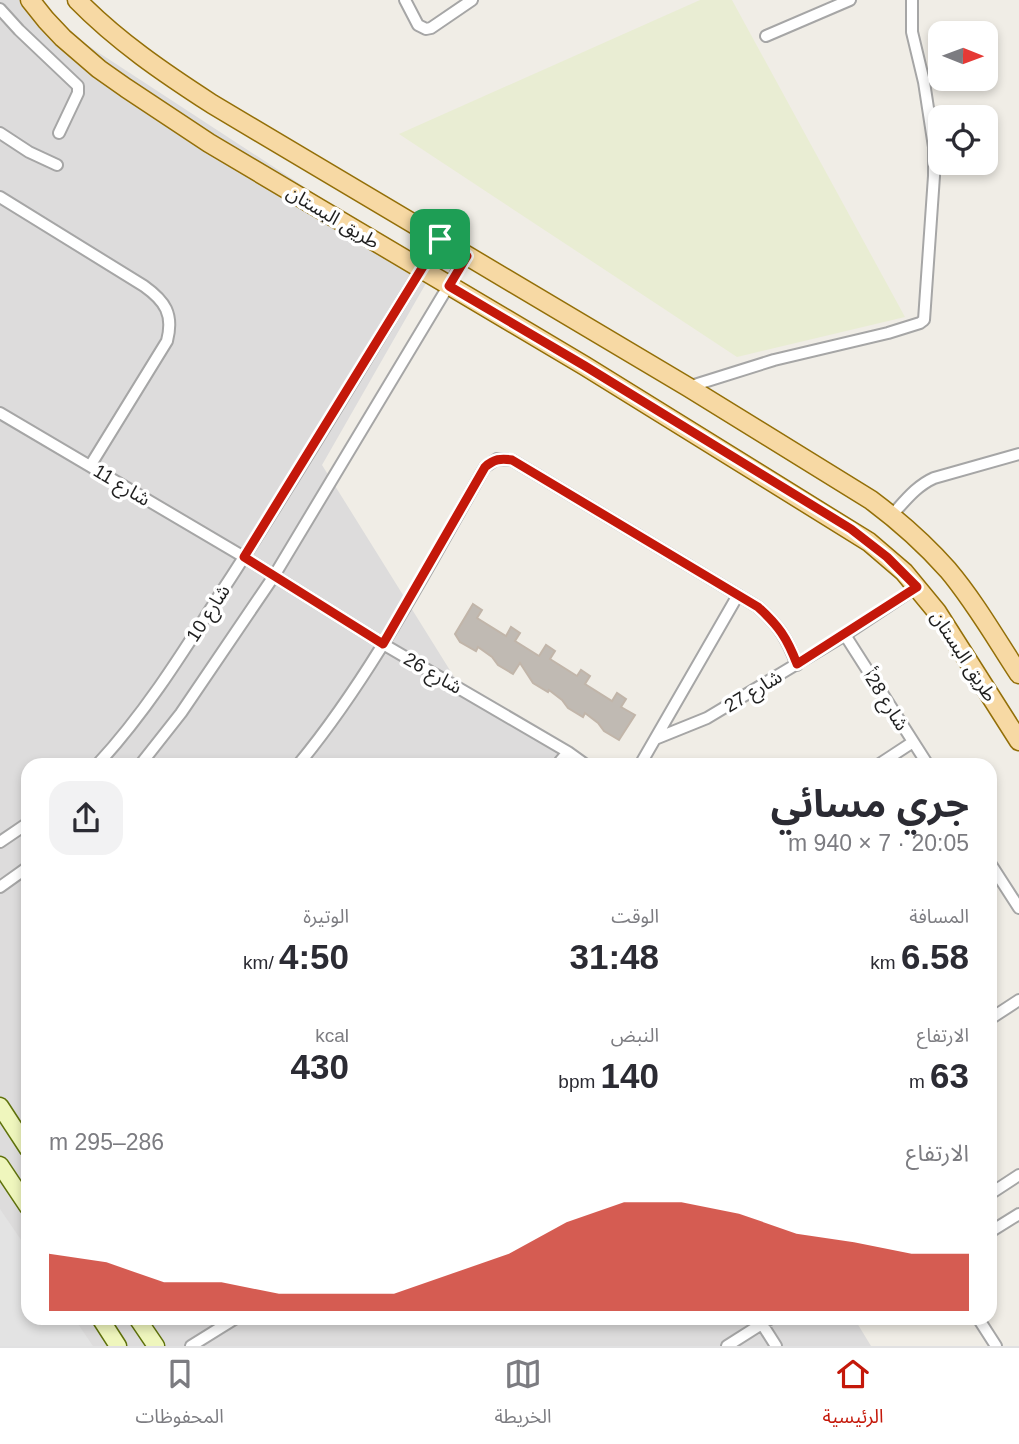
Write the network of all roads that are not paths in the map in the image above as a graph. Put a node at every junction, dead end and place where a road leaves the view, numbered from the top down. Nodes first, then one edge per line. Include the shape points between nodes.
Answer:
1 (30, 0) edge
2 (77, 0) edge
3 (405, 0) edge
4 (472, 0) edge
5 (850, 0) edge
6 (912, 0) edge
7 (2, 17) edge
8 (766, 36) dead end
9 (0, 133) edge
10 (59, 133) dead end
11 (57, 165) dead end
12 (0, 197) edge
13 (440, 239) junction
14 (467, 256) junction
15 (421, 270) junction
16 (449, 286) junction
17 (688, 387) junction
18 (0, 413) edge
19 (1019, 454) edge
20 (90, 466) junction
21 (891, 516) junction
22 (244, 557) junction
23 (274, 576) junction
24 (917, 587) junction
25 (738, 595) junction
26 (845, 635) junction
27 (383, 644) junction
28 (797, 664) junction
29 (1019, 674) edge
30 (655, 739) junction
31 (1019, 741) edge
32 (913, 742) junction
33 (568, 752) junction
34 (103, 758) edge
35 (146, 758) edge
36 (303, 758) edge
37 (563, 758) edge
38 (576, 758) edge
39 (644, 758) edge
40 (889, 758) edge
41 (923, 758) edge
42 (21, 828) edge
43 (0, 842) edge
44 (21, 872) edge
45 (997, 874) edge
46 (0, 887) edge
47 (1019, 908) edge
48 (1019, 1000) edge
49 (997, 1014) edge
50 (0, 1106) edge
51 (21, 1138) edge
52 (0, 1165) edge
53 (1019, 1175) edge
54 (997, 1189) edge
55 (21, 1196) edge
56 (1019, 1214) edge
57 (997, 1228) edge
58 (104, 1325) edge
59 (142, 1325) edge
60 (226, 1325) edge
61 (761, 1325) edge
62 (768, 1325) edge
63 (982, 1325) edge
64 (197, 1345) edge
65 (118, 1346) edge
66 (156, 1346) edge
67 (727, 1346) edge
68 (776, 1346) edge
69 (996, 1346) edge

1 - 15 main road, طريق البستان via 63,38 126,88
2 - 13 main road, طريق البستان via 107,29 190,90
3 - 4 street via 418,25 426,29
5 - 8 street
6 - 17 street via 912,32 934,147 924,320
7 - 10 street via 78,86
9 - 11 street
12 - 20 street via 144,285 161,300 169,316 167,341
13 - 14 main road, طريق البستان
13 - 15 street, شارع 10
14 - 16 street, شارع 10
14 - 17 main road, طريق البستان
15 - 16 main road, طريق البستان
15 - 22 street, شارع 10
16 - 23 street, شارع 10
16 - 24 main road, طريق البستان via 851,529
17 - 21 main road, طريق البستان
18 - 20 street, شارع 11
19 - 21 street via 925,482
20 - 22 street, شارع 11
21 - 29 main road, طريق البستان via 948,570
22 - 23 street, شارع 26
22 - 34 street, شارع 10 via 138,717
23 - 27 street, شارع 26
23 - 35 street, شارع 10
24 - 26 street, شارع 27
24 - 31 main road, طريق البستان via 954,636
25 - 27 street via 512,460 498,459 485,467
25 - 28 street via 775,623
25 - 30 street
26 - 28 street, شارع 27
26 - 32 street, شارع 28أ
27 - 33 street, شارع 26
27 - 36 street
28 - 30 street, شارع 27 via 707,718
30 - 39 street
32 - 40 street
32 - 41 street, شارع 28أ
33 - 37 street
33 - 38 street, شارع 26
42 - 43 street
44 - 46 street
45 - 47 street
48 - 49 street
50 - 51 street
52 - 55 street
53 - 54 street
56 - 57 street
58 - 65 street
59 - 66 street
60 - 64 street
61 - 67 street
62 - 68 street
63 - 69 street

